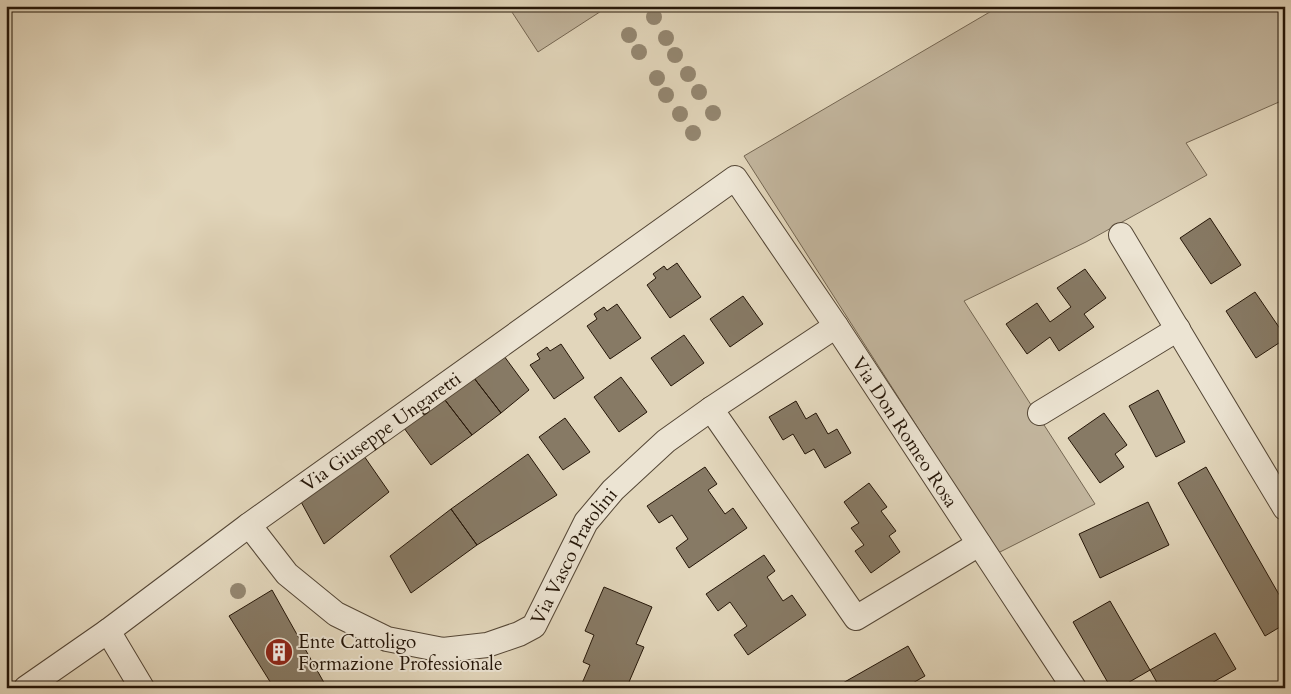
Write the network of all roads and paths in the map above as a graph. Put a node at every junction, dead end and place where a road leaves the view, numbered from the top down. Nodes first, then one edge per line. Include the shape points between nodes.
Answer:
1 (735, 178) joint
2 (1122, 235) dead end
3 (836, 326) junction
4 (1178, 329) junction
5 (711, 409) junction
6 (1040, 413) dead end
7 (1285, 508) edge
8 (249, 525) junction
9 (978, 544) junction
10 (108, 631) junction
11 (26, 688) edge
12 (142, 688) edge
13 (1074, 688) edge

1 - 3 street, Via Don Romeo Rosa
1 - 8 street, Via Giuseppe Ungaretti
2 - 4 street
3 - 5 street, Via Vasco Pratolini
3 - 9 street, Via Don Romeo Rosa
4 - 6 street
4 - 7 street
5 - 8 street, Via Vasco Pratolini via 666,441 613,490 586,522 534,626 487,645 443,650 387,639 336,614 288,574
5 - 9 street via 856,618
8 - 10 street, Via Giuseppe Ungaretti
9 - 13 street, Via Don Romeo Rosa
10 - 11 street, Via Giuseppe Ungaretti
10 - 12 street

